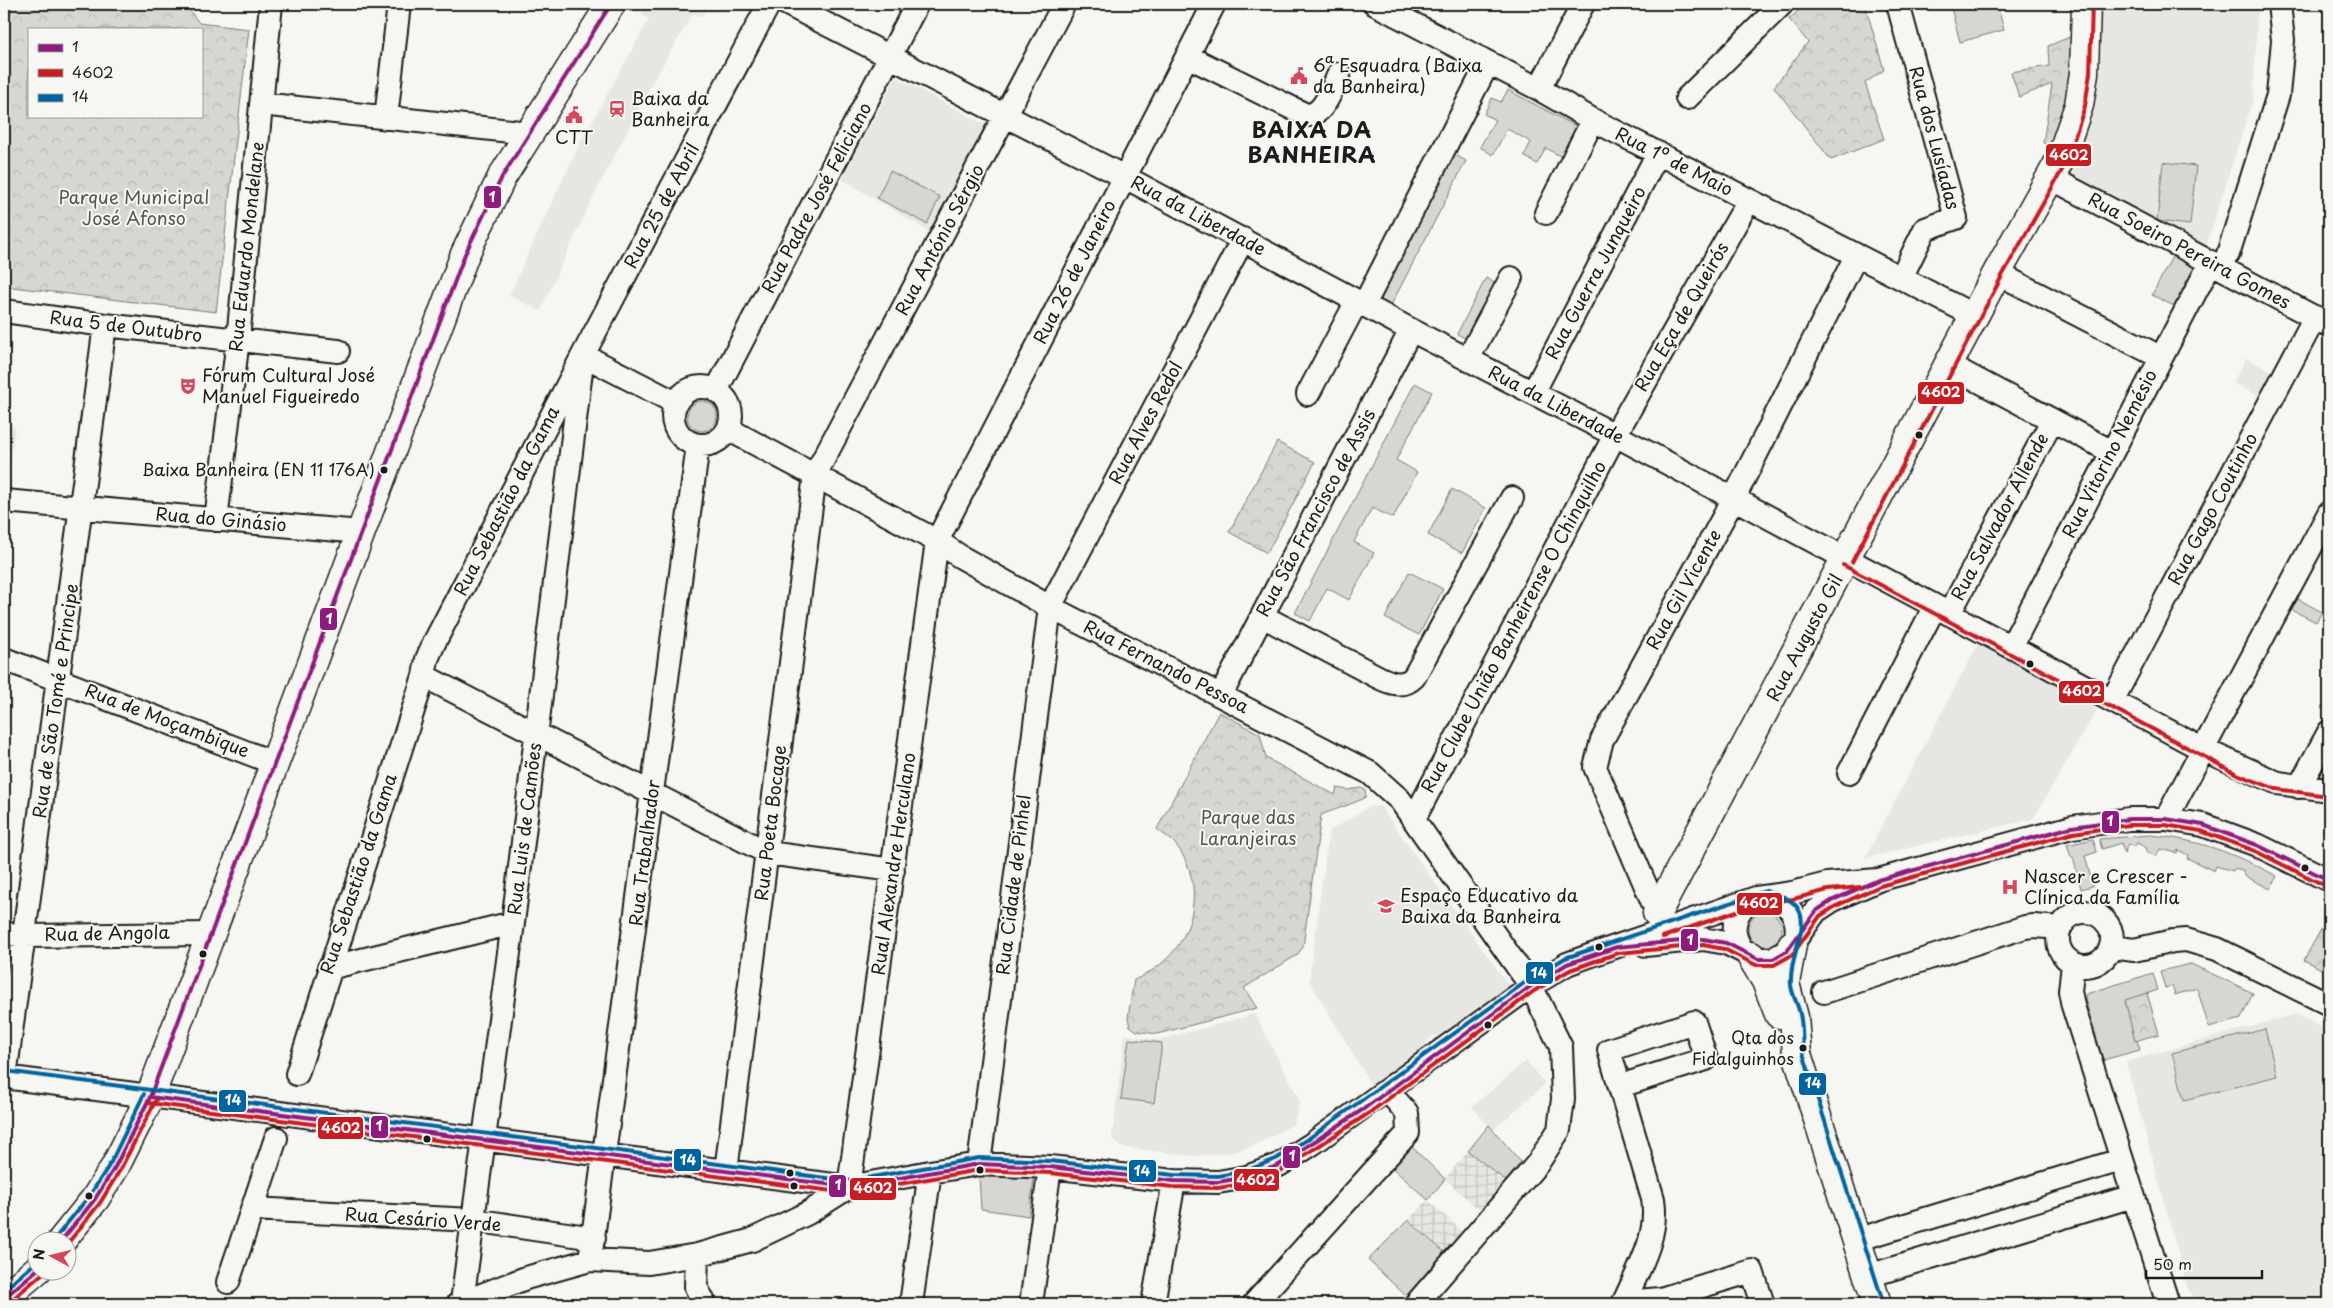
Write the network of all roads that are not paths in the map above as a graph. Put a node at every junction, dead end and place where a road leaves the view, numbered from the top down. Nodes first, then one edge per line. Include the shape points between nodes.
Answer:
1 (271, 4) edge
2 (399, 4) edge
3 (611, 4) edge
4 (770, 4) edge
5 (787, 4) edge
6 (917, 4) edge
7 (1064, 4) edge
8 (1214, 4) edge
9 (1377, 4) edge
10 (1584, 4) edge
11 (1782, 4) edge
12 (1898, 4) edge
13 (2086, 4) edge
14 (2279, 4) edge
15 (1187, 56) junction
16 (890, 57) junction
17 (1488, 63) junction
18 (1339, 74) dead end
19 (1539, 89) junction
20 (1688, 98) dead end
21 (261, 104) junction
22 (1006, 116) junction
23 (386, 118) junction
24 (1594, 120) junction
25 (529, 133) junction
26 (1658, 153) junction
27 (1123, 176) junction
28 (2049, 177) junction
29 (1748, 200) junction
30 (1546, 213) dead end
31 (1243, 239) junction
32 (1856, 256) junction
33 (2219, 258) junction
34 (1997, 274) junction
35 (1511, 278) dead end
36 (1901, 278) junction
37 (1360, 303) junction
38 (4, 312) edge
39 (1974, 316) junction
40 (2322, 321) edge
41 (104, 325) junction
42 (1411, 330) junction
43 (238, 340) junction
44 (338, 351) dead end
45 (583, 355) junction
46 (2160, 358) junction
47 (1468, 359) junction
48 (1949, 365) junction
49 (716, 391) junction
50 (1533, 393) junction
51 (1308, 394) dead end
52 (676, 402) junction
53 (2052, 421) junction
54 (728, 429) junction
55 (1615, 435) junction
56 (698, 445) junction
57 (2112, 452) junction
58 (815, 475) junction
59 (1512, 498) dead end
60 (1734, 498) junction
61 (4, 501) edge
62 (82, 508) junction
63 (2329, 512) edge
64 (216, 520) junction
65 (361, 532) junction
66 (937, 541) junction
67 (1846, 559) junction
68 (1050, 607) junction
69 (1942, 610) junction
70 (1262, 616) junction
71 (2011, 647) junction
72 (4, 659) edge
73 (424, 676) junction
74 (59, 678) junction
75 (1221, 695) junction
76 (2112, 701) junction
77 (2329, 732) edge
78 (536, 734) junction
79 (2202, 749) junction
80 (274, 763) junction
81 (1850, 773) dead end
82 (2299, 787) junction
83 (2329, 790) edge
84 (652, 793) junction
85 (1414, 819) junction
86 (2166, 819) junction
87 (768, 853) junction
88 (893, 870) junction
89 (1878, 880) junction
90 (2329, 880) edge
91 (1756, 899) junction
92 (1661, 921) junction
93 (513, 923) junction
94 (2060, 928) junction
95 (14, 934) edge
96 (210, 934) junction
97 (1794, 941) junction
98 (2112, 947) junction
99 (1617, 948) junction
100 (1748, 954) junction
101 (2073, 964) junction
102 (329, 968) junction
103 (1530, 986) junction
104 (1824, 992) dead end
105 (2329, 1004) edge
106 (1797, 1054) junction
107 (297, 1074) dead end
108 (5, 1077) edge
109 (1620, 1086) dead end
110 (1388, 1090) junction
111 (150, 1097) junction
112 (276, 1138) dead end
113 (484, 1139) junction
114 (605, 1155) junction
115 (2121, 1160) junction
116 (979, 1164) junction
117 (1050, 1167) junction
118 (726, 1171) junction
119 (930, 1172) junction
120 (1174, 1182) junction
121 (850, 1187) junction
122 (2133, 1196) junction
123 (252, 1209) junction
124 (474, 1220) junction
125 (70, 1230) edge
126 (594, 1238) junction
127 (1856, 1240) junction
128 (698, 1254) junction
129 (590, 1260) junction
130 (1868, 1276) junction
131 (28, 1278) edge
132 (228, 1282) dead end
133 (4, 1298) edge
134 (1685, 1298) edge
135 (460, 1303) edge
136 (1624, 1303) edge
137 (2162, 1303) edge
138 (705, 1304) edge
139 (912, 1304) edge
140 (1031, 1304) edge
141 (1153, 1304) edge
142 (1254, 1304) edge
143 (1416, 1304) edge
144 (1763, 1304) edge
145 (1877, 1304) edge

1 - 21 street, Rua Eduardo Mondelane
2 - 23 street
3 - 25 main road
4 - 45 street, Rua 25 de Abril
5 - 16 street, Rua da Liberdade
6 - 16 street, Rua Padre José Feliciano
7 - 22 street, Rua António Sérgio
8 - 15 street, Rua 26 de Janeiro
9 - 17 street, Rua 1º de Maio
10 - 19 street
11 - 20 street
12 - 36 street, Rua dos Lusíadas via 1956,218 1925,229
13 - 28 main road, Rua Augusto Gil via 2084,73 2079,105 2060,160
14 - 33 street, Rua Vitorino Nemésio via 2284,40 2278,96
15 - 18 street via 1300,113 1312,115 1320,110
15 - 27 street, Rua 26 de Janeiro
16 - 22 street, Rua da Liberdade
16 - 49 street, Rua Padre José Feliciano
17 - 19 street, Rua 1º de Maio
17 - 37 street
19 - 24 street, Rua 1º de Maio
21 - 23 street
21 - 43 street, Rua Eduardo Mondelane
22 - 27 street, Rua da Liberdade
22 - 58 street, Rua António Sérgio
23 - 25 street
24 - 26 street, Rua 1º de Maio
24 - 30 street
25 - 65 main road via 502,177 465,254
26 - 29 street, Rua 1º de Maio
26 - 50 street, Rua Guerra Junqueiro
27 - 31 street, Rua da Liberdade
27 - 66 street, Rua 26 de Janeiro
28 - 33 street, Rua Soeiro Pereira Gomes
28 - 34 main road, Rua Augusto Gil
29 - 32 street, Rua 1º de Maio
29 - 55 street, Rua Eça de Queirós
31 - 37 street, Rua da Liberdade
31 - 68 street, Rua Alves Redol
32 - 36 street, Rua 1º de Maio
32 - 60 street, Rua Gil Vicente
33 - 40 street, Rua Soeiro Pereira Gomes
33 - 46 street, Rua Vitorino Nemésio
34 - 39 main road, Rua Augusto Gil
34 - 46 street
35 - 47 street
36 - 39 street, Rua 1º de Maio
37 - 42 street, Rua da Liberdade
37 - 51 street
38 - 41 street, Rua 5 de Outubro
39 - 48 main road, Rua Augusto Gil
40 - 76 street, Rua Gago Coutinho
41 - 43 street, Rua 5 de Outubro
41 - 62 street, Rua de São Tomé e Principe
42 - 47 street, Rua da Liberdade
42 - 70 street, Rua São Francisco de Assis
43 - 44 street, Rua 5 de Outubro
43 - 64 street, Rua Eduardo Mondelane
45 - 52 street
45 - 73 street, Rua Sebastião da Gama via 434,643
45 - 78 street, Rua Luis de Camões
46 - 57 street, Rua Vitorino Nemésio
47 - 50 street, Rua da Liberdade
48 - 53 street
48 - 67 main road, Rua Augusto Gil
49 - 52 street via 707,388 689,390
49 - 54 street via 728,404
50 - 55 street, Rua da Liberdade
52 - 56 street via 673,421 676,430 681,437
53 - 57 street
53 - 69 street, Rua Salvador Allende
54 - 56 street via 715,442
54 - 58 street, Rua Fernando Pessoa
55 - 60 street, Rua da Liberdade
55 - 85 street, Rua Clube União Banheirense O Chinquilho
56 - 84 street, Rua Trabalhador
57 - 71 street, Rua Vitorino Nemésio
58 - 66 street, Rua Fernando Pessoa
58 - 87 street, Rua Poeta Bocage
59 - 70 street via 1409,682 1396,683 1378,677
60 - 67 street, Rua da Liberdade
60 - 92 street, Rua Gil Vicente via 1602,740 1595,767
61 - 62 street, Rua do Ginásio
62 - 64 street, Rua do Ginásio
62 - 74 street, Rua de São Tomé e Principe
63 - 79 street
64 - 65 street, Rua do Ginásio
65 - 80 main road
66 - 68 street, Rua Fernando Pessoa
66 - 88 street, Rual Alexandre Herculano
67 - 69 street, Rua da Liberdade
67 - 92 main road, Rua Augusto Gil
68 - 75 street, Rua Fernando Pessoa
68 - 116 street, Rua Cidade de Pinhel
69 - 71 street, Rua da Liberdade
69 - 81 street, Rua Salvador Allende
70 - 75 street, Rua São Francisco de Assis
71 - 76 street, Rua da Liberdade
72 - 74 street, Rua de Moçambique
73 - 78 street
73 - 102 street, Rua Sebastião da Gama
74 - 80 street, Rua de Moçambique
74 - 95 street, Rua de São Tomé e Principe
75 - 85 street, Rua Fernando Pessoa via 1370,773 1400,800
76 - 79 street, Rua da Liberdade
77 - 82 street
78 - 84 street
78 - 93 street, Rua Luis de Camões
79 - 82 street, Rua da Liberdade via 2278,784
79 - 86 street
80 - 96 main road
82 - 83 street, Rua da Liberdade
84 - 87 street
84 - 114 street, Rua Trabalhador
85 - 103 street, Rua Fernando Pessoa
86 - 89 street via 2129,819 2072,827
86 - 90 street via 2231,834
87 - 88 street
87 - 118 street, Rua Poeta Bocage
88 - 121 street, Rual Alexandre Herculano
89 - 91 street via 1827,884
89 - 97 street via 1816,911
91 - 92 street
91 - 97 street via 1774,898 1789,907 1796,922
91 - 100 street via 1741,908 1734,924 1736,939
92 - 99 street
93 - 102 street
93 - 113 street, Rua Luis de Camões
94 - 98 street via 2066,918 2077,912 2100,916 2113,935
94 - 101 street via 2059,949
94 - 104 street via 2026,927
95 - 96 street, Rua de Angola
95 - 108 street, Rua de São Tomé e Principe
96 - 111 main road
97 - 100 street via 1781,956 1773,959 1758,959
97 - 106 main road via 1785,983 1794,1017
98 - 101 street via 2106,958 2096,965 2084,967
98 - 105 street via 2134,950 2173,941 2199,942
99 - 100 street via 1703,939 1726,943
99 - 103 street via 1567,964
100 - 106 main road via 1766,981
101 - 115 street via 2070,992 2073,1006
102 - 107 street, Rua Sebastião da Gama
103 - 110 street
103 - 143 street, Rua Fernando Pessoa via 1562,1047 1563,1099 1559,1130 1538,1163
106 - 127 main road
108 - 111 street
109 - 136 street via 1656,1216 1653,1233
110 - 120 street via 1279,1165 1247,1177 1218,1182
110 - 142 street via 1407,1113 1408,1133
111 - 113 street
111 - 125 main road via 115,1167
112 - 123 street
113 - 114 street
113 - 124 street, Rua Luis de Camões
114 - 118 street
114 - 126 street, Rua Trabalhador
115 - 122 street
115 - 127 street
116 - 117 street
116 - 119 street
117 - 120 street
117 - 140 street
118 - 121 street
119 - 121 street
119 - 139 street
120 - 141 street
121 - 128 street via 808,1213 752,1240
122 - 130 street
122 - 137 street
123 - 124 street, Rua Cesário Verde
123 - 132 street
124 - 126 street, Rua Cesário Verde
124 - 135 street, Rua Luis de Camões
126 - 129 street, Rua Trabalhador
127 - 130 main road
128 - 129 street via 649,1263
128 - 138 street via 696,1287
129 - 135 street via 526,1278
130 - 145 main road
131 - 133 main road
134 - 136 street
134 - 144 street via 1752,1271

